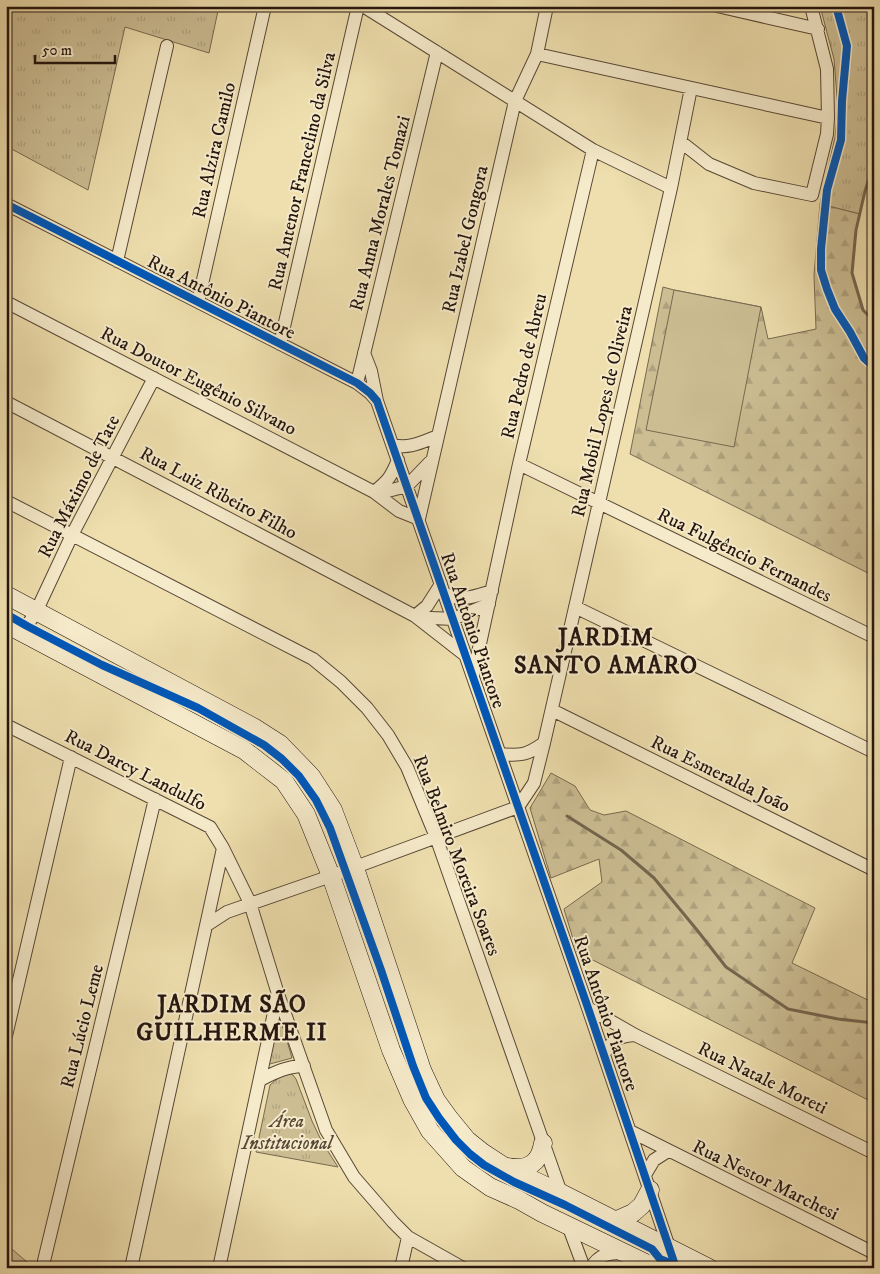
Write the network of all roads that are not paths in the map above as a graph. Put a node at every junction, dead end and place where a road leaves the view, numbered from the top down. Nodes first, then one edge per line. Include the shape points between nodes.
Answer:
1 (265, 6) edge
2 (358, 6) edge
3 (363, 6) edge
4 (547, 6) edge
5 (717, 6) edge
6 (811, 6) edge
7 (818, 29) junction
8 (167, 46) dead end
9 (437, 52) junction
10 (537, 54) junction
11 (691, 88) junction
12 (515, 101) junction
13 (828, 118) junction
14 (681, 142) junction
15 (593, 150) junction
16 (671, 188) junction
17 (6, 204) edge
18 (117, 261) junction
19 (6, 302) edge
20 (198, 302) junction
21 (280, 344) junction
22 (364, 353) junction
23 (154, 378) junction
24 (357, 383) junction
25 (377, 401) junction
26 (6, 402) edge
27 (438, 436) junction
28 (393, 445) junction
29 (112, 458) junction
30 (398, 460) junction
31 (432, 460) junction
32 (519, 464) junction
33 (407, 486) junction
34 (374, 492) junction
35 (6, 501) edge
36 (600, 504) junction
37 (419, 519) junction
38 (72, 535) junction
39 (443, 589) junction
40 (492, 591) junction
41 (6, 595) edge
42 (489, 604) junction
43 (575, 607) junction
44 (36, 612) junction
45 (415, 616) junction
46 (453, 619) junction
47 (6, 624) edge
48 (22, 633) junction
49 (874, 637) edge
50 (466, 655) junction
51 (473, 676) junction
52 (552, 710) junction
53 (6, 725) edge
54 (544, 743) junction
55 (874, 752) edge
56 (500, 754) junction
57 (71, 758) junction
58 (155, 799) junction
59 (518, 807) junction
60 (436, 838) junction
61 (224, 848) junction
62 (355, 868) junction
63 (874, 870) edge
64 (331, 876) junction
65 (250, 903) junction
66 (207, 925) junction
67 (278, 994) junction
68 (588, 1008) junction
69 (635, 1035) junction
70 (6, 1036) edge
71 (604, 1054) junction
72 (304, 1066) junction
73 (260, 1080) junction
74 (630, 1132) junction
75 (544, 1147) junction
76 (668, 1151) junction
77 (874, 1153) edge
78 (505, 1167) junction
79 (648, 1182) junction
80 (543, 1184) junction
81 (561, 1193) junction
82 (546, 1215) junction
83 (616, 1221) junction
84 (568, 1225) junction
85 (408, 1237) junction
86 (670, 1248) junction
87 (625, 1253) junction
88 (874, 1253) edge
89 (44, 1261) dead end
90 (131, 1268) edge
91 (219, 1268) edge
92 (401, 1268) edge
93 (463, 1268) edge
94 (584, 1268) edge
95 (591, 1268) edge
96 (656, 1268) edge
97 (676, 1268) edge
98 (709, 1268) edge

1 - 20 street, Rua Alzira Camilo
2 - 21 street, Rua Antenor Francelino da Silva
3 - 9 street
4 - 10 street, Rua Izabel Gongora
5 - 7 street
6 - 7 street
7 - 13 street via 827,69
8 - 18 street
9 - 12 street
9 - 22 street, Rua Anna Morales Tomazi
10 - 11 street
10 - 12 street, Rua Izabel Gongora
11 - 13 street
11 - 14 street, Rua Mobil Lopes de Oliveira
12 - 15 street
12 - 27 street, Rua Izabel Gongora
13 - 14 street via 812,195 754,183 709,164
14 - 16 street, Rua Mobil Lopes de Oliveira
15 - 16 street
15 - 32 street, Rua Pedro de Abreu
16 - 36 street, Rua Mobil Lopes de Oliveira
17 - 18 street, Rua Antônio Piantore
18 - 20 street, Rua Antônio Piantore
19 - 23 street, Rua Doutor Eugênio Silvano
20 - 21 street, Rua Antônio Piantore
21 - 24 street, Rua Antônio Piantore
22 - 24 street, Rua Anna Morales Tomazi
22 - 25 street, Rua Antônio Piantore
23 - 29 street, Rua Máximo de Tate
23 - 34 street, Rua Doutor Eugênio Silvano
24 - 25 street, Rua Antônio Piantore
25 - 28 street, Rua Antônio Piantore
26 - 29 street, Rua Luiz Ribeiro Filho
27 - 28 street via 402,448
27 - 31 street, Rua Izabel Gongora
28 - 30 street, Rua Antônio Piantore
29 - 38 street, Rua Máximo de Tate
29 - 45 street, Rua Luiz Ribeiro Filho
30 - 33 street, Rua Antônio Piantore
30 - 34 street via 387,482
31 - 33 street, Rua Izabel Gongora
31 - 37 street, Rua Izabel Gongora
32 - 36 street, Rua Fulgêncio Fernandes
32 - 40 street, Rua Pedro de Abreu
33 - 34 street
33 - 37 street, Rua Antônio Piantore
34 - 37 street, Rua Doutor Eugênio Silvano via 399,511
35 - 38 street, Rua Belmiro Moreira Soares
36 - 43 street, Rua Mobil Lopes de Oliveira
36 - 49 street, Rua Fulgêncio Fernandes
37 - 39 street, Rua Antônio Piantore
38 - 44 street, Rua Máximo de Tate
38 - 60 street, Rua Belmiro Moreira Soares via 314,660 341,682 388,735 407,767
39 - 40 street via 454,598 469,598
39 - 45 street
39 - 46 street, Rua Antônio Piantore
40 - 42 street, Rua Pedro de Abreu
41 - 44 main road
42 - 46 street
42 - 51 street, Rua Pedro de Abreu
43 - 52 street, Rua Mobil Lopes de Oliveira
43 - 55 street
44 - 48 street, Rua Máximo de Tate
44 - 62 main road via 256,728 280,744 311,776 333,810
45 - 46 street, Rua Luiz Ribeiro Filho
45 - 50 street, Rua Luiz Ribeiro Filho
46 - 50 street, Rua Antônio Piantore
47 - 48 main road
48 - 64 main road via 244,750 284,781 306,814
50 - 51 street, Rua Antônio Piantore
51 - 56 street, Rua Antônio Piantore
52 - 54 street, Rua Mobil Lopes de Oliveira
52 - 63 street, Rua Esmeralda João
53 - 57 street, Rua Darcy Landulfo
54 - 56 street via 532,752 516,756
54 - 59 street, Rua Mobil Lopes de Oliveira via 534,783
56 - 59 street, Rua Antônio Piantore
57 - 58 street, Rua Darcy Landulfo
57 - 70 street
58 - 61 street, Rua Darcy Landulfo via 210,827
58 - 89 street, Rua Lúcio Leme
59 - 60 street
59 - 68 street, Rua Antônio Piantore
60 - 62 street
60 - 75 street, Rua Belmiro Moreira Soares
61 - 65 street, Rua Darcy Landulfo
61 - 66 street
62 - 64 street
62 - 78 main road via 422,1070 436,1100 467,1140
64 - 65 street
64 - 82 main road via 391,1050 412,1100 430,1131 476,1179
65 - 66 street
65 - 67 street, Rua Darcy Landulfo
66 - 90 street
67 - 72 street, Rua Darcy Landulfo
67 - 73 street
68 - 69 street, Rua Natale Moreti
68 - 71 street, Rua Antônio Piantore
69 - 71 street via 614,1041
69 - 77 street, Rua Natale Moreti
71 - 74 street, Rua Antônio Piantore
72 - 73 street via 284,1069
72 - 85 street, Rua Darcy Landulfo via 326,1130 354,1177
73 - 91 street
74 - 76 street, Rua Nestor Marchesi
74 - 79 street, Rua Antônio Piantore
75 - 78 main road via 529,1167
75 - 80 street, Rua Belmiro Moreira Soares
75 - 81 street, Rua Belmiro Moreira Soares
76 - 79 street, Rua Nestor Marchesi via 654,1160
76 - 88 street, Rua Nestor Marchesi
78 - 80 main road
79 - 83 main road via 642,1205
79 - 86 street, Rua Antônio Piantore
80 - 81 main road
80 - 82 main road via 537,1192 537,1202
81 - 82 main road via 565,1205 560,1214
81 - 83 main road
82 - 84 main road
83 - 86 main road
84 - 87 main road
84 - 94 street
85 - 92 street
85 - 93 street, Rua Darcy Landulfo
86 - 97 street, Rua Antônio Piantore
86 - 98 main road
87 - 95 street via 608,1254 595,1260
87 - 96 main road

